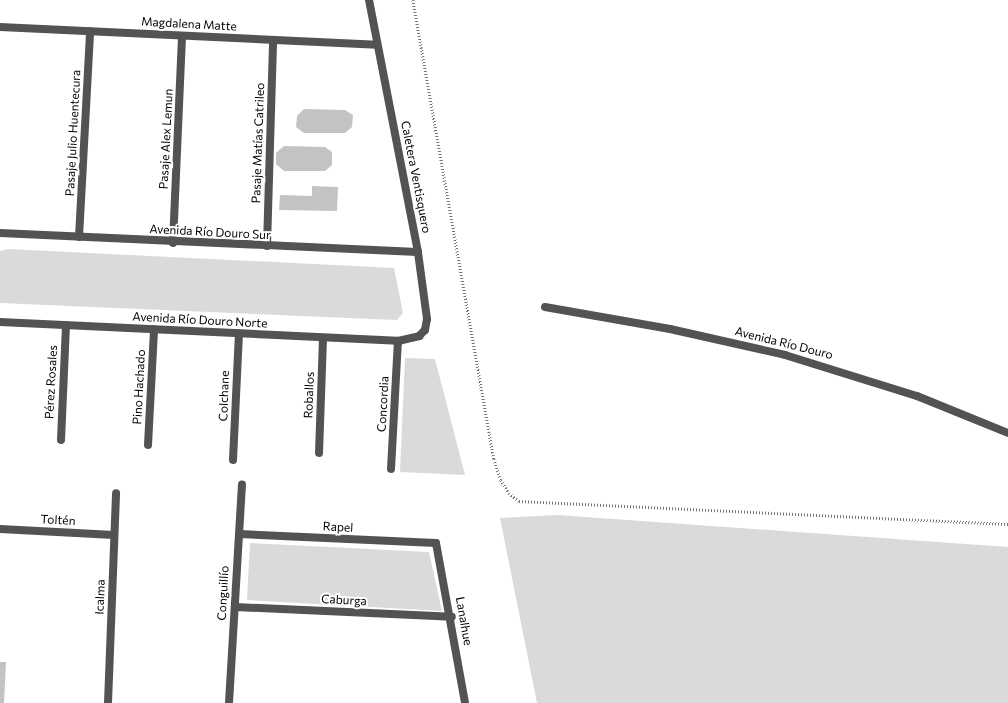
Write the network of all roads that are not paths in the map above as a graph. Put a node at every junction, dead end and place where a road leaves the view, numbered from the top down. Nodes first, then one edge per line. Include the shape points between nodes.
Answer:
1 (369, 0) edge
2 (0, 27) edge
3 (90, 31) junction
4 (182, 36) junction
5 (273, 41) junction
6 (377, 46) junction
7 (0, 233) edge
8 (79, 237) junction
9 (173, 242) junction
10 (267, 246) junction
11 (418, 252) junction
12 (545, 307) dead end
13 (0, 322) edge
14 (66, 325) junction
15 (154, 329) junction
16 (239, 333) junction
17 (323, 338) junction
18 (398, 341) junction
19 (1008, 433) edge
20 (61, 440) dead end
21 (148, 445) dead end
22 (319, 453) dead end
23 (233, 460) dead end
24 (391, 469) dead end
25 (242, 484) dead end
26 (116, 492) dead end
27 (0, 529) edge
28 (239, 534) junction
29 (114, 535) junction
30 (436, 543) joint
31 (235, 607) junction
32 (452, 617) junction
33 (108, 703) edge
34 (229, 703) edge
35 (465, 703) edge

1 - 6 street, Caletera Ventisquero
2 - 3 street, Magdalena Matte
3 - 4 street, Magdalena Matte
3 - 8 street, Pasaje Julio Huentecura
4 - 5 street, Magdalena Matte
4 - 9 street, Pasaje Alex Lemun
5 - 6 street, Magdalena Matte
5 - 10 street, Pasaje Matías Catrileo
6 - 11 street, Caletera Ventisquero
7 - 8 street, Avenida Río Douro Sur
8 - 9 street, Avenida Río Douro Sur
9 - 10 street, Avenida Río Douro Sur
10 - 11 street, Avenida Río Douro Sur
11 - 18 street, Caletera Ventisquero via 427,319 425,330 419,336
12 - 19 street, Avenida Río Douro via 670,329 785,355 918,396
13 - 14 street, Avenida Río Douro Norte
14 - 15 street, Avenida Río Douro Norte
14 - 20 street, Pérez Rosales
15 - 16 street, Avenida Río Douro Norte
15 - 21 street, Pino Hachado
16 - 17 street, Avenida Río Douro Norte
16 - 23 street, Colchane
17 - 18 street, Avenida Río Douro Norte
17 - 22 street, Roballos
18 - 24 street, Concordia
25 - 28 street, Conguillío
26 - 29 street, Icalma
27 - 29 street, Toltén
28 - 30 street, Rapel
28 - 31 street, Conguillío
29 - 33 street, Icalma
30 - 32 street, Lanalhue
31 - 32 street, Caburga
31 - 34 street, Conguillío
32 - 35 street, Lanalhue

